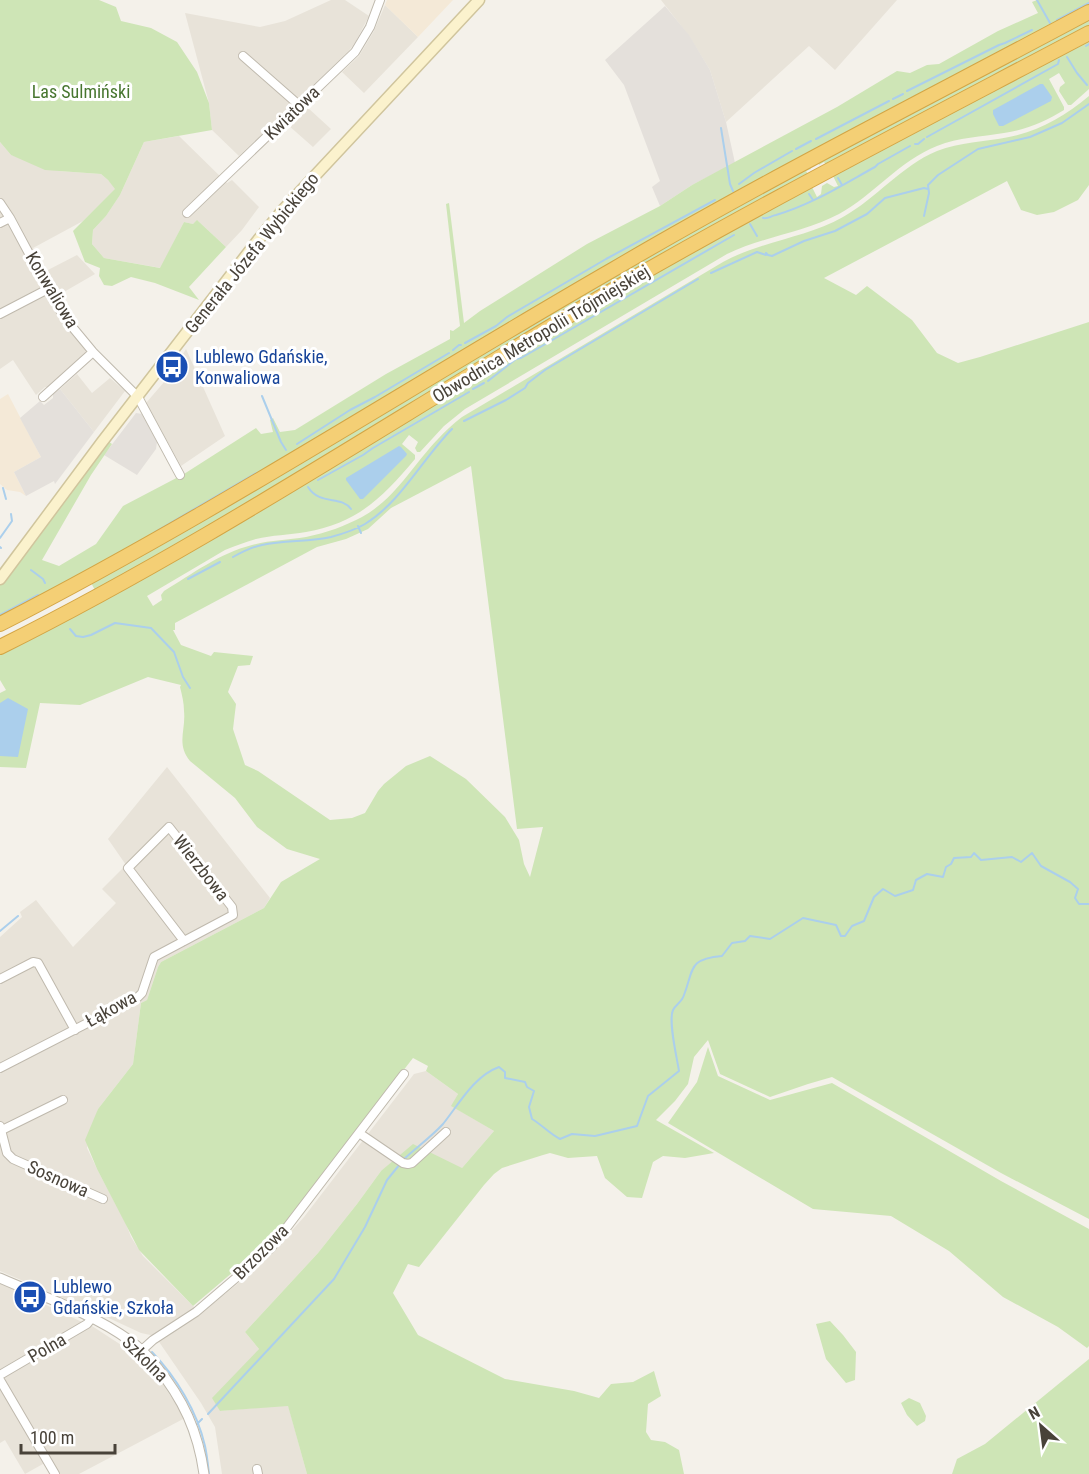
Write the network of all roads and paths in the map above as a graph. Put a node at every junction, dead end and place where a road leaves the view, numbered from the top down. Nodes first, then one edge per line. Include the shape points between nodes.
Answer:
1 (381, 0) edge
2 (479, 0) edge
3 (1089, 12) edge
4 (1089, 33) edge
5 (243, 56) dead end
6 (300, 106) junction
7 (0, 203) edge
8 (187, 213) dead end
9 (10, 218) junction
10 (0, 223) edge
11 (48, 289) junction
12 (0, 314) edge
13 (93, 352) junction
14 (43, 397) dead end
15 (138, 397) junction
16 (180, 475) dead end
17 (0, 577) edge
18 (0, 624) edge
19 (0, 647) edge
20 (233, 915) joint
21 (184, 941) junction
22 (0, 979) edge
23 (75, 1030) junction
24 (0, 1068) edge
25 (404, 1074) dead end
26 (63, 1100) dead end
27 (1, 1128) edge
28 (446, 1132) dead end
29 (359, 1133) junction
30 (103, 1199) dead end
31 (0, 1278) edge
32 (92, 1318) junction
33 (142, 1350) junction
34 (0, 1375) edge
35 (0, 1380) edge
36 (55, 1474) edge
37 (204, 1474) edge

1 - 6 street, Kwiatowa via 355,52
2 - 15 main road, Generała Józefa Wybickiego via 282,211
3 - 18 highway, Obwodnica Metropolii Trójmiejskiej via 616,267 261,480
4 - 19 highway, Obwodnica Metropolii Trójmiejskiej via 681,251 168,556
5 - 6 street
6 - 8 street, Kwiatowa
7 - 9 street, Konwaliowa
9 - 10 street
9 - 11 street, Konwaliowa
11 - 12 street
11 - 13 street, Konwaliowa
13 - 14 street
13 - 15 street, Konwaliowa
15 - 16 street, Konwaliowa
15 - 17 main road, Generała Józefa Wybickiego
20 - 21 street, Łąkowa
20 - 21 street, Wierzbowa via 232,907 169,827 128,868
21 - 23 street, Łąkowa via 154,957 138,997
22 - 23 street via 38,963
23 - 24 street, Łąkowa
25 - 29 street, Brzozowa
26 - 27 street
27 - 30 street, Sosnowa via 4,1146 13,1159
28 - 29 street via 408,1164
29 - 33 street, Brzozowa via 271,1248 195,1312
31 - 32 street, Szkolna
32 - 33 street, Szkolna
32 - 34 street, Polna
33 - 37 street, Szkolna via 186,1409
35 - 36 street

